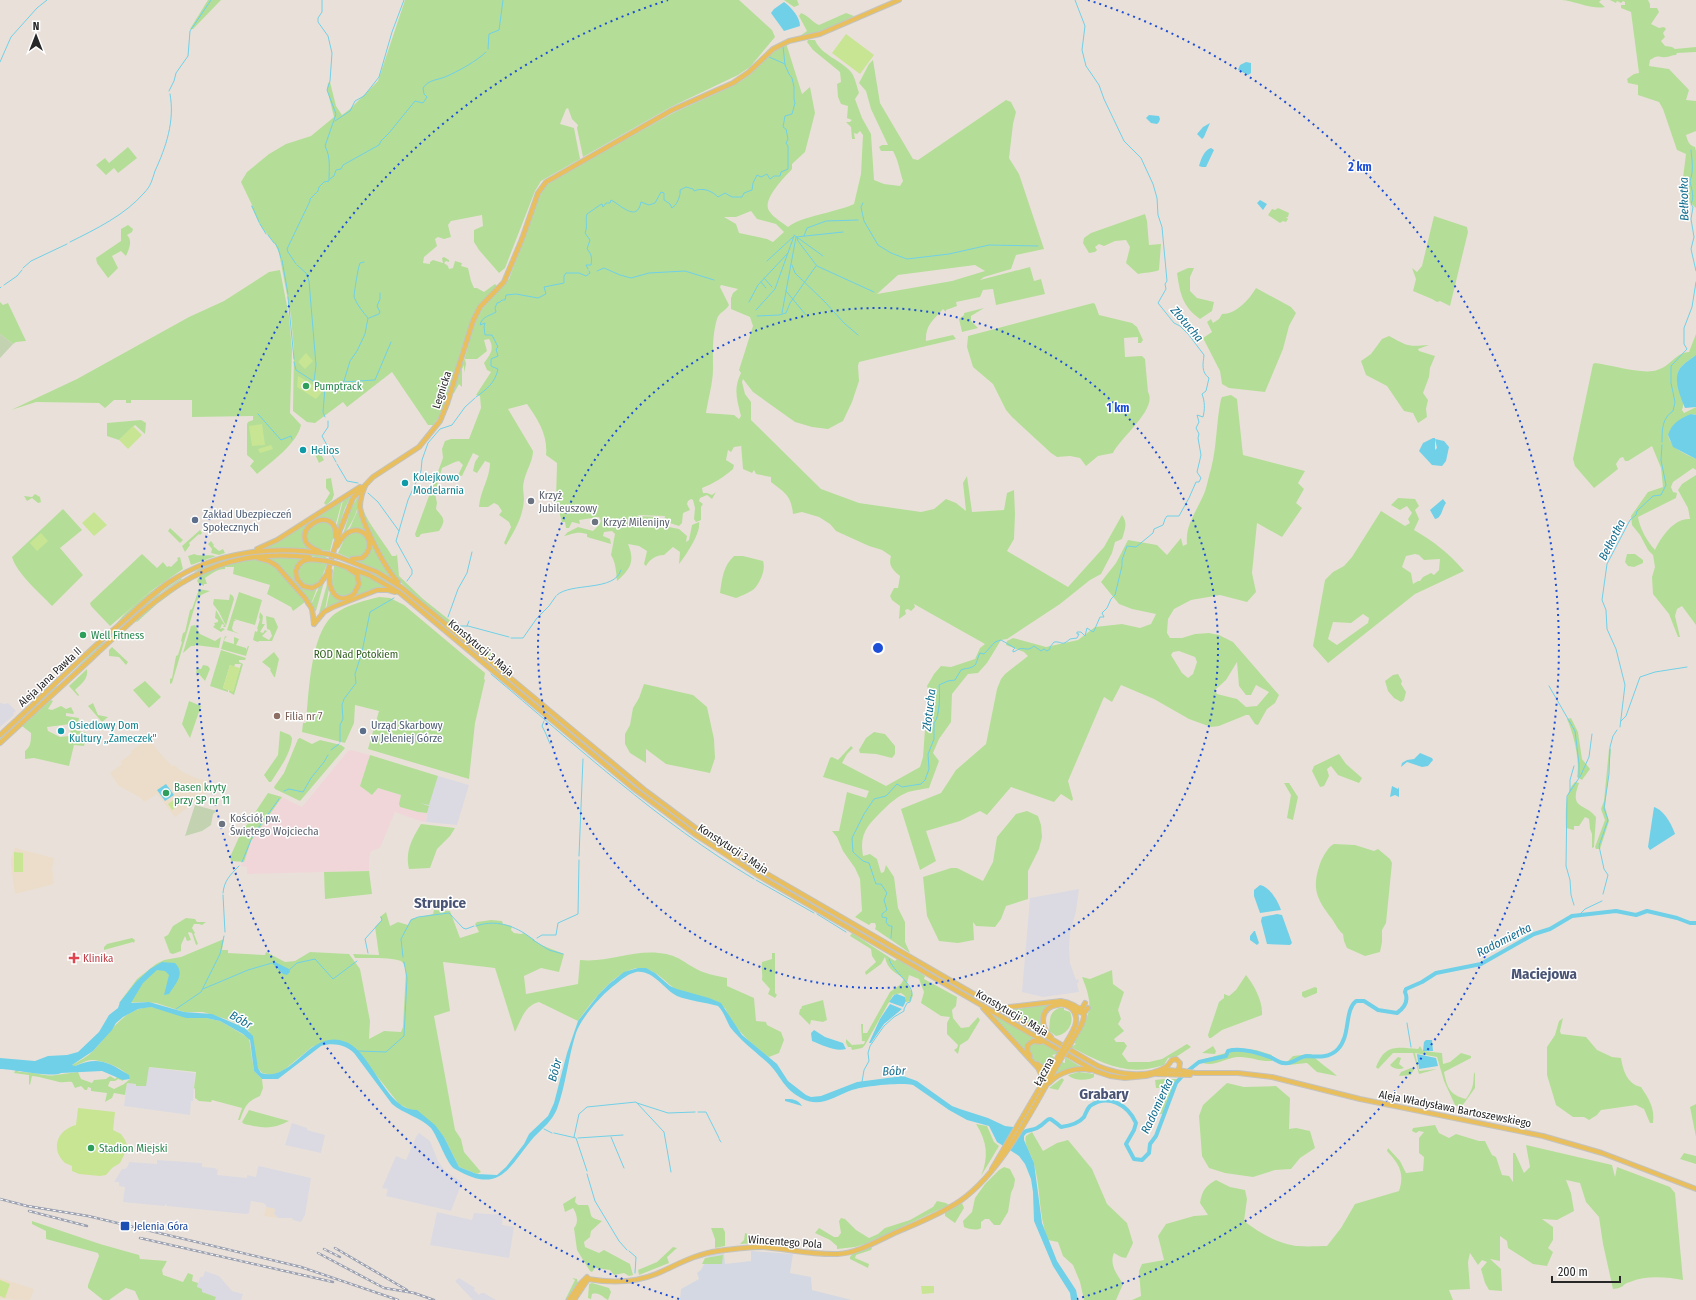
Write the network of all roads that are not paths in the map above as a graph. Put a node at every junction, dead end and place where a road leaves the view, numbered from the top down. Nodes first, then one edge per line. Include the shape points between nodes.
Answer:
1 (899, 0) edge
2 (366, 484) junction
3 (336, 546) junction
4 (252, 552) junction
5 (328, 554) junction
6 (339, 557) junction
7 (248, 558) junction
8 (326, 561) junction
9 (338, 564) junction
10 (328, 573) junction
11 (412, 595) junction
12 (409, 600) junction
13 (0, 735) edge
14 (0, 743) edge
15 (1085, 1003) dead end
16 (979, 1004) junction
17 (997, 1008) junction
18 (1071, 1008) junction
19 (1088, 1008) dead end
20 (1080, 1009) junction
21 (1084, 1013) junction
22 (1054, 1041) junction
23 (1046, 1043) junction
24 (1068, 1044) junction
25 (1060, 1056) junction
26 (1054, 1063) junction
27 (1169, 1064) junction
28 (1038, 1068) junction
29 (1055, 1070) junction
30 (1095, 1070) junction
31 (1171, 1070) junction
32 (1181, 1071) junction
33 (1049, 1072) junction
34 (1205, 1073) junction
35 (1151, 1075) junction
36 (1042, 1084) junction
37 (1044, 1090) junction
38 (1018, 1128) junction
39 (1696, 1189) edge
40 (588, 1278) junction
41 (570, 1300) edge
42 (574, 1300) edge

1 - 2 main road, Legnicka via 820,34 778,46 733,83 672,110 556,174 541,187 504,282 480,307 473,321 440,421 416,449 376,474
2 - 3 main road, Legnicka via 350,502
2 - 4 main road via 273,542
2 - 11 main road via 360,502 365,520 385,566
3 - 5 main road via 336,532 330,523 319,520 309,525 305,534 308,544
3 - 6 main road via 343,536 352,530 363,533 369,542 368,550 362,558 354,560
3 - 10 main road, Legnicka
4 - 5 main road, Aleja Jana Pawła II via 288,549
4 - 13 main road, Aleja Jana Pawła II via 206,563 168,583 102,640
5 - 6 main road, Konstytucji 3 Maja, bridge
6 - 11 main road, Konstytucji 3 Maja via 377,572
7 - 8 main road, Aleja Jana Pawła II via 288,555
7 - 12 main road via 264,559 277,566 308,601 314,624 331,608 377,590 393,591
7 - 14 main road, Aleja Jana Pawła II via 207,569 166,592
8 - 9 main road, Konstytucji 3 Maja, bridge
8 - 10 main road via 302,561 297,568 296,576 301,585 312,588 320,584
9 - 10 main road via 358,576 359,584 352,596 339,597 334,594 329,586
9 - 12 main road, Konstytucji 3 Maja via 375,578
11 - 17 main road, Konstytucji 3 Maja via 650,795 715,842
12 - 16 main road, Konstytucji 3 Maja via 633,788 690,832 763,879
15 - 20 main road
16 - 23 main road, Konstytucji 3 Maja
16 - 28 main road
17 - 20 main road via 1061,1001
17 - 22 main road, Konstytucji 3 Maja
18 - 21 main road
18 - 22 main road via 1057,1004 1045,1012 1043,1027
18 - 24 main road, Łączna via 1077,1018
19 - 21 main road
20 - 21 main road
21 - 24 main road, Łączna via 1082,1023
22 - 27 main road, Konstytucji 3 Maja via 1098,1066 1116,1072 1151,1072
23 - 26 main road via 1036,1040 1031,1042 1027,1052 1040,1067 1047,1068
23 - 30 main road, Konstytucji 3 Maja
24 - 25 main road, Łączna, bridge
25 - 26 main road, Łączna
25 - 29 main road, Łączna
26 - 33 main road, Łączna
27 - 31 main road
27 - 32 main road, Konstytucji 3 Maja via 1174,1059 1177,1060
28 - 33 main road
28 - 36 main road
29 - 33 main road
29 - 37 main road, Łączna
30 - 35 main road, Konstytucji 3 Maja via 1124,1078
30 - 37 main road via 1065,1072 1054,1078
31 - 32 main road, Konstytucji 3 Maja
31 - 35 main road, Konstytucji 3 Maja
32 - 34 main road
32 - 34 main road, Aleja Władysława Bartoszewskiego
32 - 35 main road
33 - 36 main road, Łączna
34 - 39 main road, Aleja Władysława Bartoszewskiego via 1279,1078 1360,1099 1542,1136 1602,1153
36 - 38 main road, Łączna
37 - 38 main road, Łączna
38 - 40 main road, Wincentego Pola via 997,1166 968,1195 949,1208 856,1249 831,1254 762,1247 724,1250 694,1256 645,1278 609,1282
40 - 41 main road via 581,1282
40 - 42 main road

